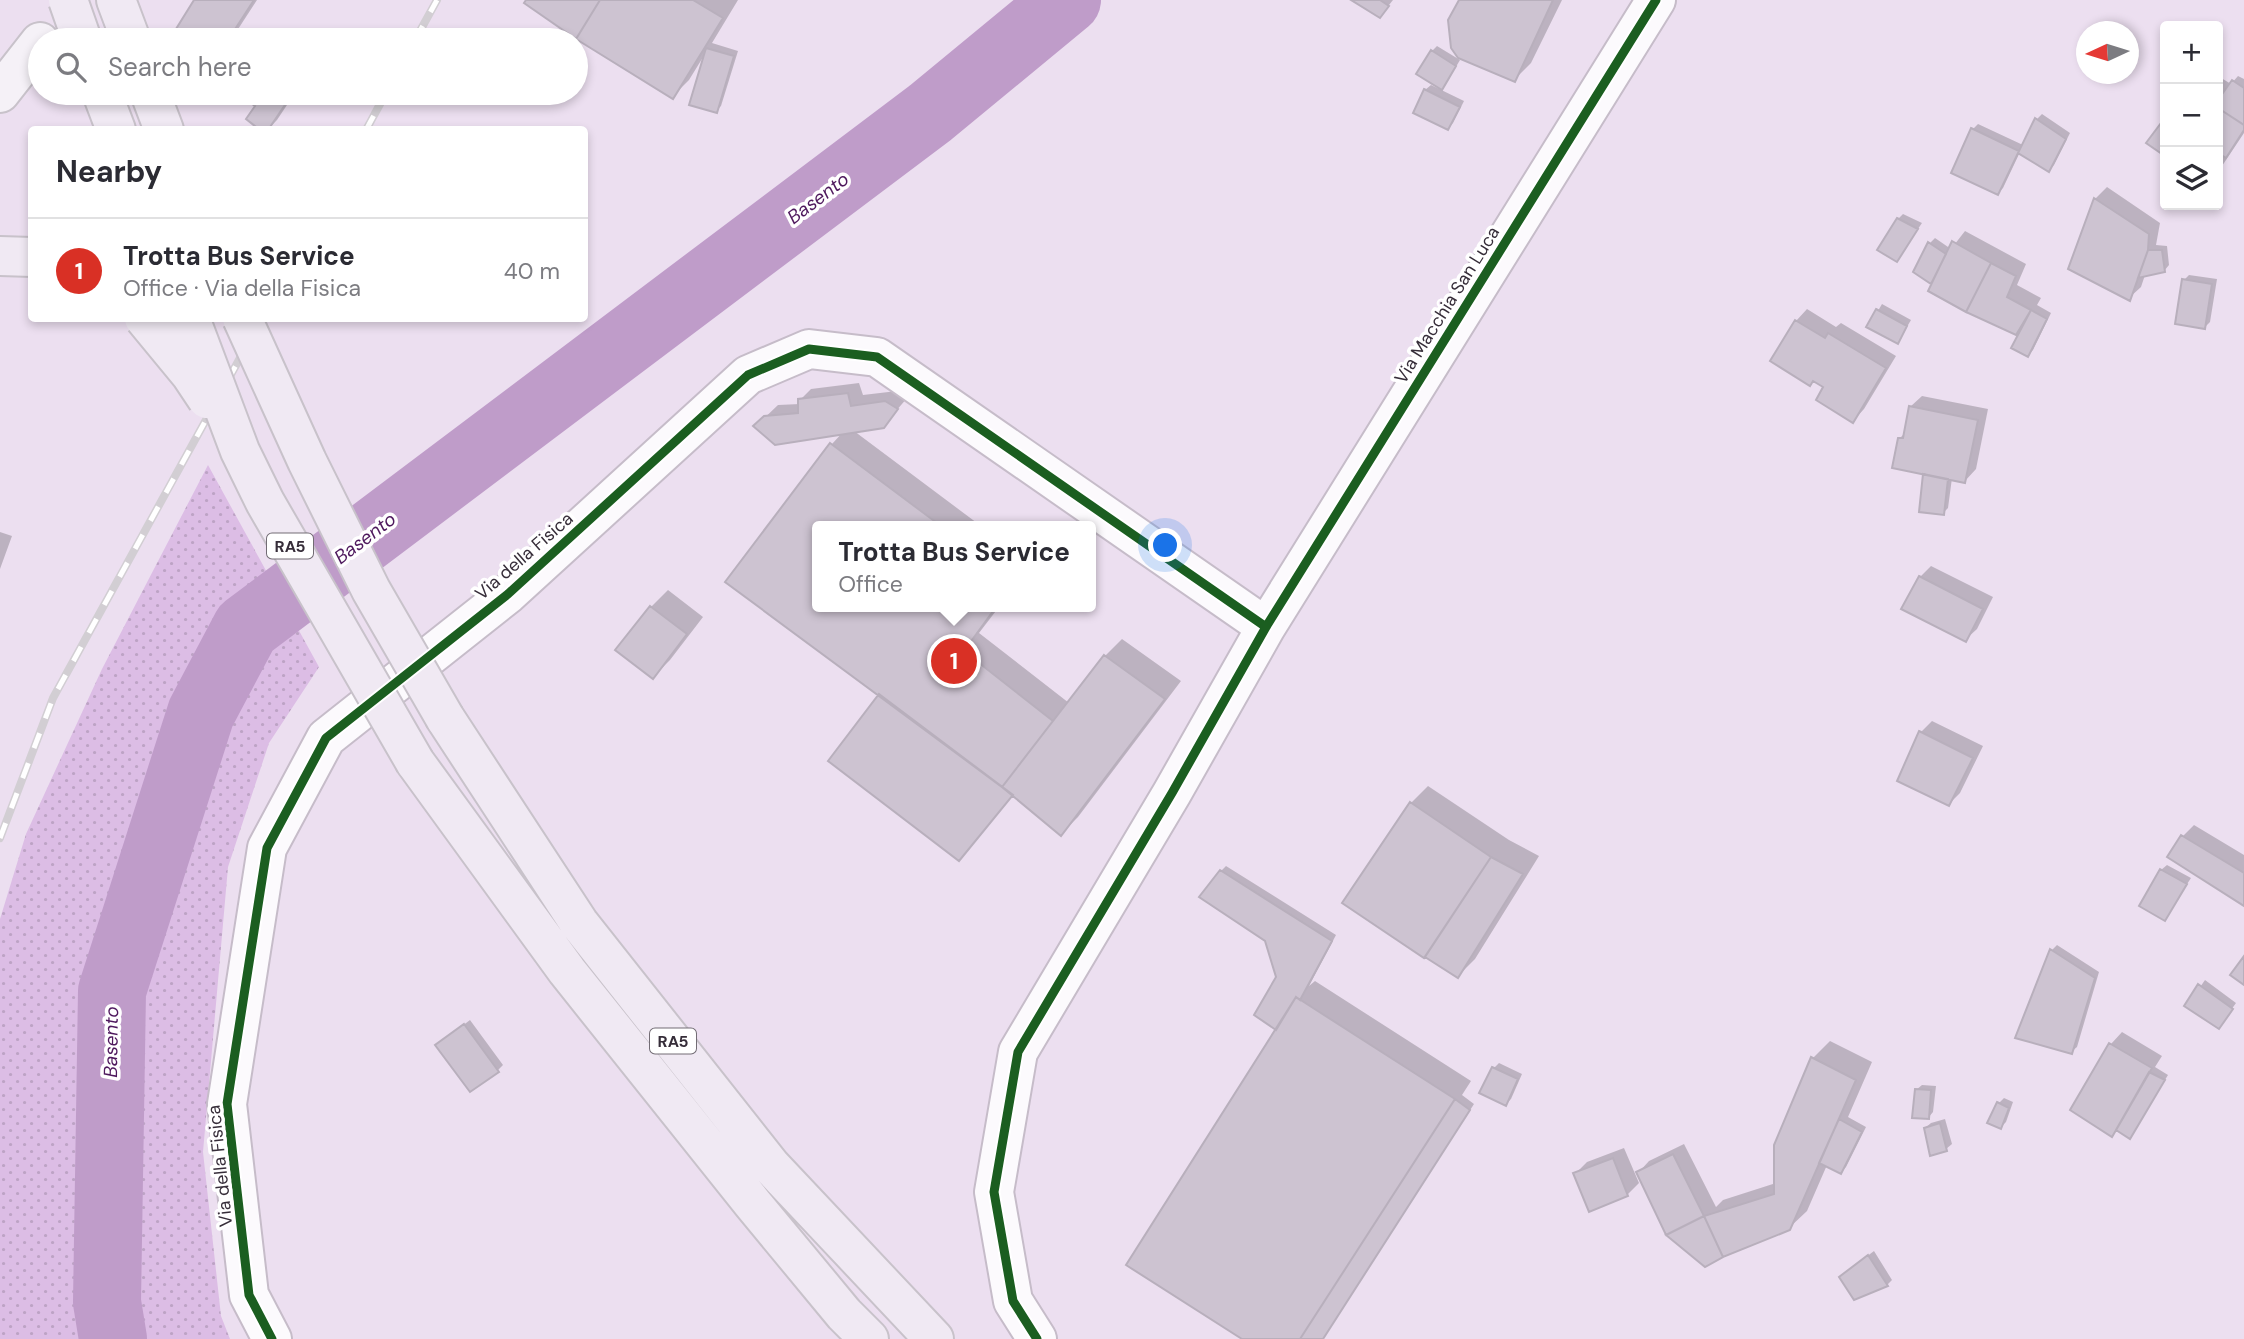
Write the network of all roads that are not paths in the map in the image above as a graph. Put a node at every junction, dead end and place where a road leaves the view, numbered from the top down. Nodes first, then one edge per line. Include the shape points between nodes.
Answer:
1 (71, 0) edge
2 (116, 0) edge
3 (1656, 0) edge
4 (51, 28) edge
5 (79, 28) edge
6 (126, 28) edge
7 (28, 57) edge
8 (0, 93) edge
9 (107, 105) edge
10 (155, 105) edge
11 (114, 126) edge
12 (162, 126) edge
13 (0, 256) edge
14 (28, 257) edge
15 (147, 322) edge
16 (192, 322) edge
17 (244, 322) edge
18 (240, 451) junction
19 (1266, 627) junction
20 (272, 1339) edge
21 (869, 1339) edge
22 (933, 1339) edge
23 (1037, 1339) edge

1 - 4 main road
1 - 5 highway, bridge
2 - 6 highway
3 - 19 street, Via Macchia San Luca
7 - 8 main road
9 - 11 highway
10 - 12 highway
13 - 14 highway
15 - 18 highway, bridge via 191,375
16 - 18 highway, RA5, bridge
17 - 22 highway, RA5, bridge via 370,590 445,718 579,923 771,1166
18 - 21 highway, RA5, bridge via 415,762 567,971 753,1204
19 - 20 street, Via della Fisica via 877,357 809,349 748,375 509,594 326,737 267,848 227,1104 249,1295
19 - 23 street, Via Macchia San Luca via 1018,1052 994,1192 1013,1301

